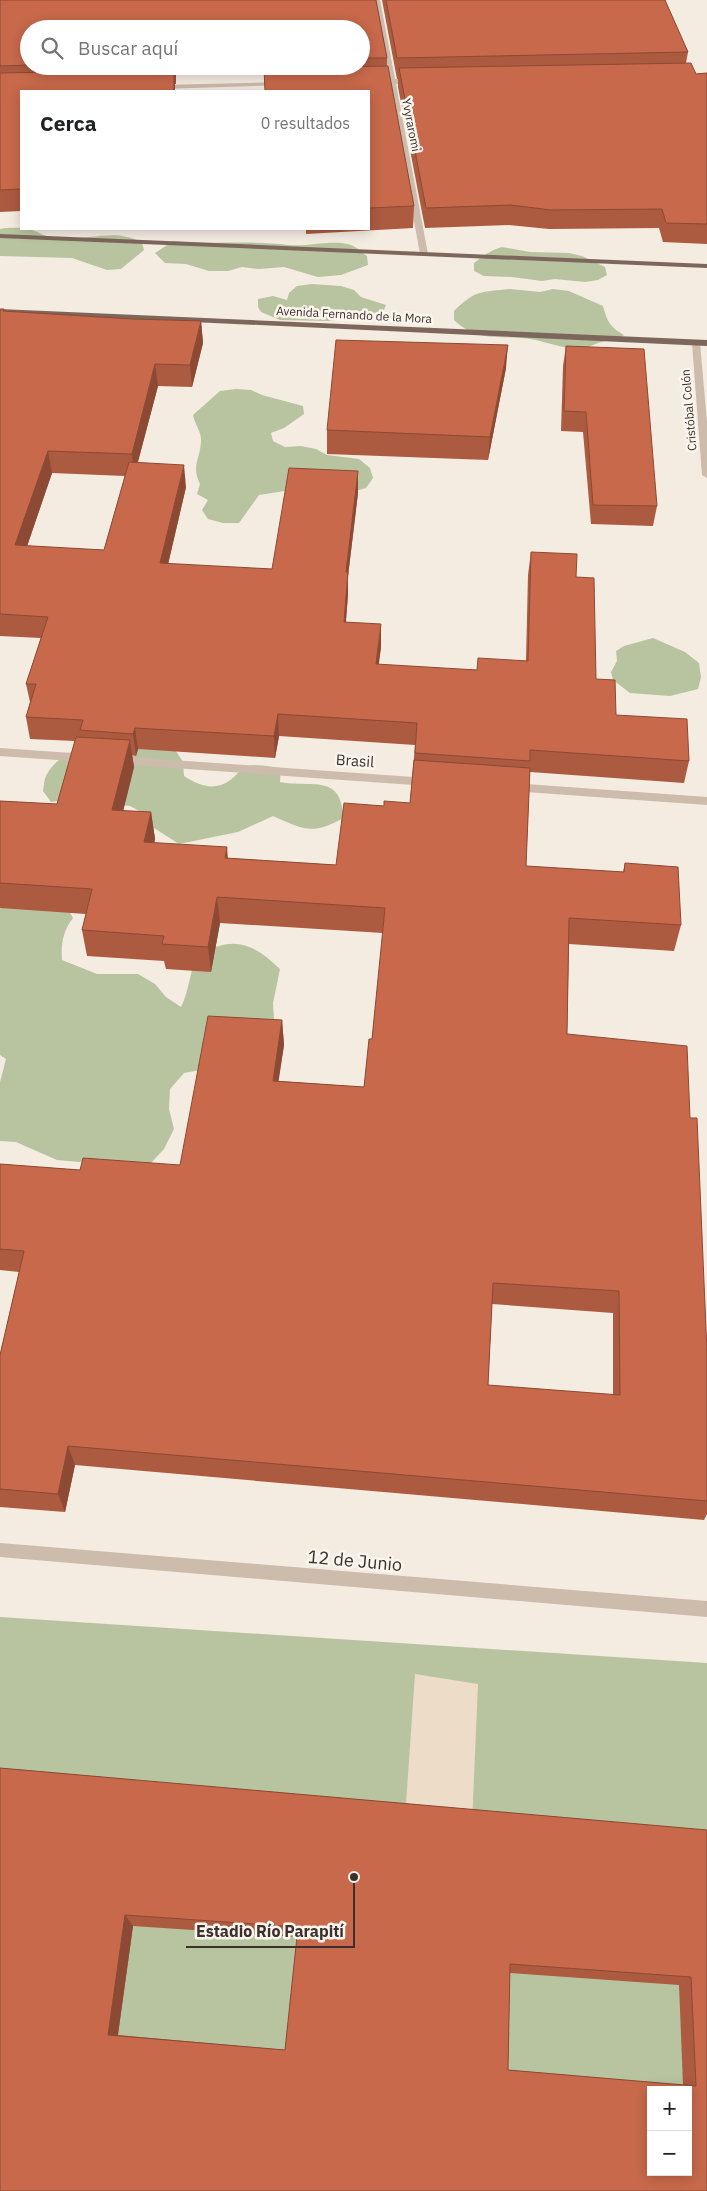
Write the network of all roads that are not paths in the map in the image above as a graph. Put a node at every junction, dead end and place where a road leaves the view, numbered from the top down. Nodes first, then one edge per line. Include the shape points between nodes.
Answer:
1 (378, 0) edge
2 (421, 81) edge
3 (362, 82) edge
4 (392, 82) junction
5 (294, 84) edge
6 (147, 87) edge
7 (0, 236) edge
8 (424, 254) junction
9 (707, 266) edge
10 (0, 311) edge
11 (696, 343) junction
12 (707, 343) edge
13 (707, 475) edge
14 (0, 752) edge
15 (438, 782) edge
16 (498, 786) edge
17 (707, 801) edge
18 (0, 1550) edge
19 (707, 1608) edge

1 - 4 street, Yvyraromi
2 - 4 street
3 - 4 street
4 - 8 street, Yvyraromi
5 - 6 street
7 - 8 main road
8 - 9 main road
10 - 11 main road, Avenida Fernando de la Mora
11 - 12 main road, Avenida Fernando de la Mora
11 - 13 street, Cristóbal Colón
14 - 15 street, Brasil
16 - 17 street
18 - 19 street, 12 de Junio

